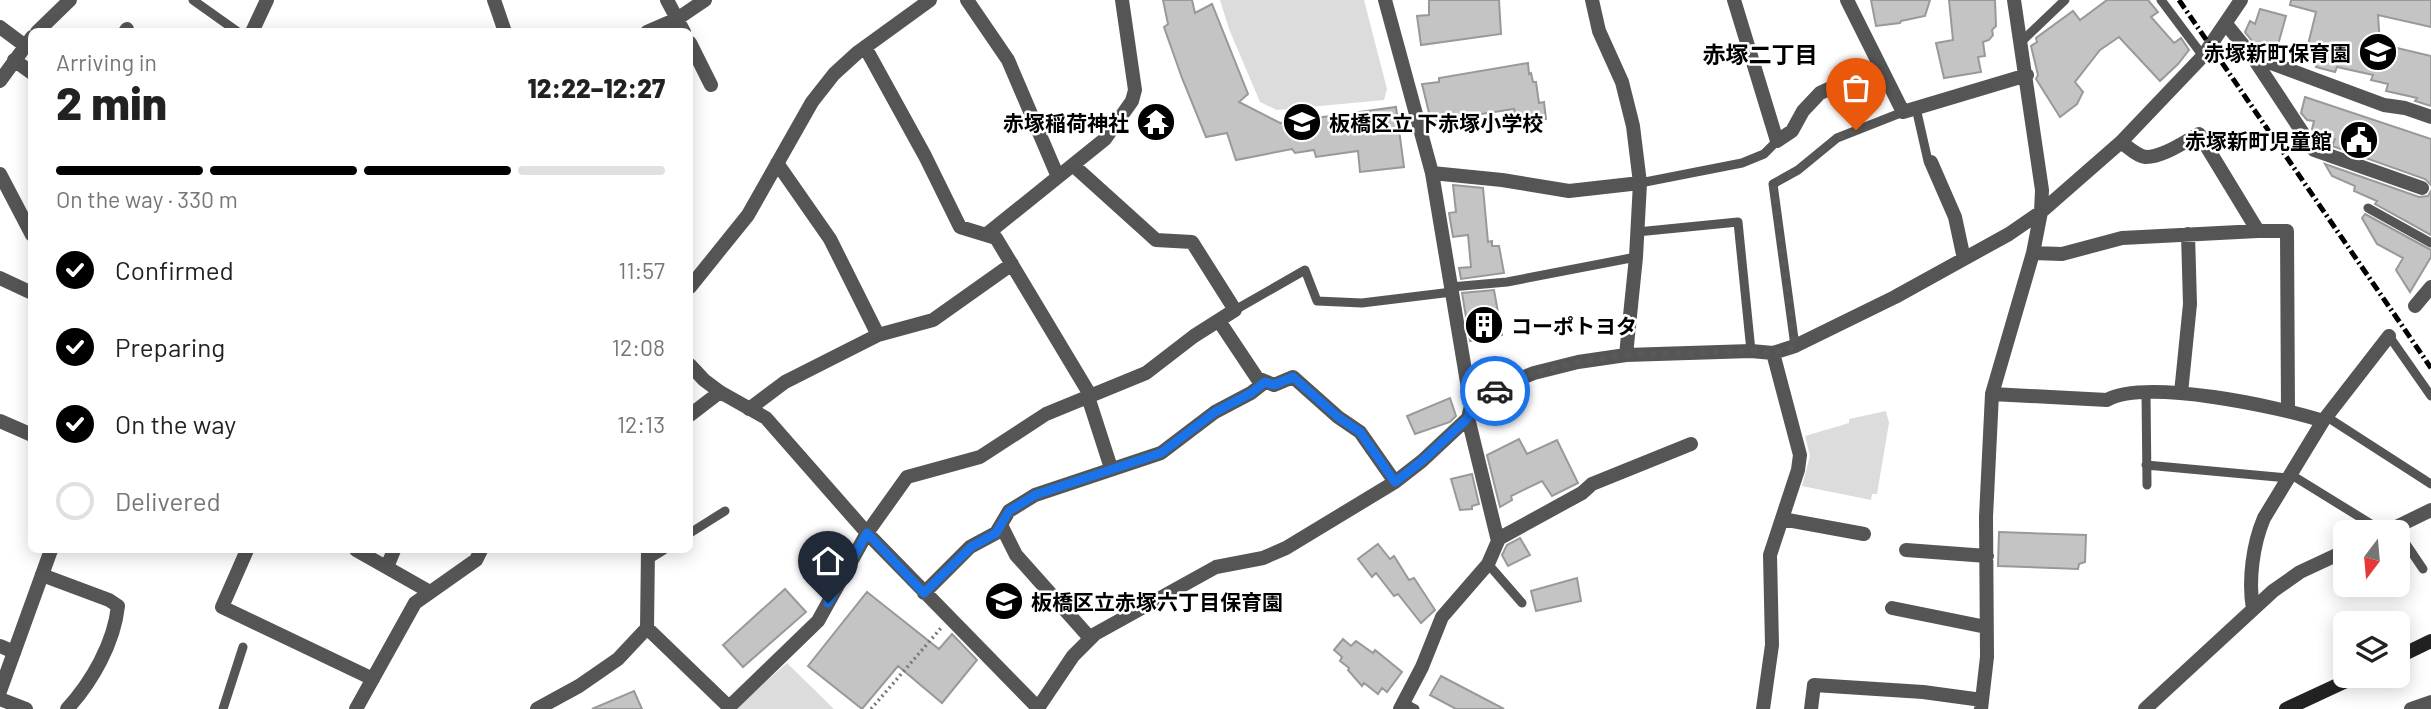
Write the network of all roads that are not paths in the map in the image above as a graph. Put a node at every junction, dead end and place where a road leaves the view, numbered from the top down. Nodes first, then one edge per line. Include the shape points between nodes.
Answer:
1 (70, 0) edge
2 (193, 0) edge
3 (267, 0) edge
4 (495, 0) edge
5 (667, 0) edge
6 (705, 0) edge
7 (930, 0) edge
8 (967, 0) edge
9 (1122, 0) edge
10 (1385, 0) edge
11 (1592, 0) edge
12 (1734, 0) edge
13 (1847, 0) edge
14 (2014, 0) edge
15 (2065, 0) edge
16 (2161, 0) edge
17 (2236, 2) edge
18 (2227, 24) junction
19 (680, 25) edge
20 (0, 27) edge
21 (45, 28) edge
22 (232, 28) edge
23 (254, 28) edge
24 (504, 28) edge
25 (28, 41) edge
26 (2021, 42) junction
27 (865, 47) junction
28 (693, 49) edge
29 (2203, 56) junction
30 (2252, 56) junction
31 (14, 60) junction
32 (1880, 66) junction
33 (28, 70) edge
34 (2027, 75) junction
35 (0, 81) edge
36 (711, 85) dead end
37 (1910, 110) junction
38 (2431, 117) edge
39 (1777, 141) junction
40 (2121, 142) junction
41 (1931, 162) joint
42 (777, 163) junction
43 (1074, 166) junction
44 (1432, 173) junction
45 (0, 174) edge
46 (1058, 177) junction
47 (1640, 183) junction
48 (2422, 188) dead end
49 (2368, 208) dead end
50 (2042, 212) junction
51 (28, 223) edge
52 (2258, 230) junction
53 (1637, 232) junction
54 (987, 234) junction
55 (2188, 234) junction
56 (2431, 243) edge
57 (2033, 253) junction
58 (1636, 257) junction
59 (1964, 259) junction
60 (1012, 264) junction
61 (0, 278) edge
62 (693, 283) edge
63 (2431, 287) edge
64 (1452, 290) junction
65 (28, 291) edge
66 (2415, 306) dead end
67 (1235, 310) junction
68 (1219, 321) junction
69 (878, 335) junction
70 (2389, 336) joint
71 (1795, 346) junction
72 (1751, 351) junction
73 (1773, 353) junction
74 (1626, 355) junction
75 (693, 368) edge
76 (1265, 382) junction
77 (720, 392) junction
78 (2146, 393) junction
79 (2181, 393) junction
80 (1992, 394) junction
81 (2431, 396) edge
82 (1089, 398) junction
83 (749, 409) junction
84 (2288, 410) junction
85 (1469, 412) junction
86 (693, 413) edge
87 (2325, 419) junction
88 (0, 421) edge
89 (28, 433) edge
90 (1691, 444) dead end
91 (2146, 465) junction
92 (1111, 468) junction
93 (2289, 476) junction
94 (1395, 482) junction
95 (2431, 484) edge
96 (2147, 485) dead end
97 (2431, 510) edge
98 (725, 511) dead end
99 (1782, 519) junction
100 (2371, 520) edge
101 (2410, 521) edge
102 (1001, 525) junction
103 (693, 531) edge
104 (867, 533) junction
105 (1864, 534) dead end
106 (1498, 539) junction
107 (1906, 550) dead end
108 (50, 553) edge
109 (246, 553) edge
110 (361, 553) edge
111 (393, 553) edge
112 (480, 553) edge
113 (2410, 553) edge
114 (648, 555) edge
115 (1987, 556) junction
116 (2333, 557) edge
117 (1488, 564) junction
118 (387, 567) junction
119 (2423, 569) dead end
120 (42, 575) junction
121 (430, 592) junction
122 (924, 593) junction
123 (1522, 603) dead end
124 (1892, 608) dead end
125 (2253, 609) junction
126 (1986, 627) junction
127 (647, 628) junction
128 (1090, 638) junction
129 (2431, 641) edge
130 (0, 646) edge
131 (243, 647) dead end
132 (2410, 651) edge
133 (14, 652) junction
134 (373, 679) junction
135 (2333, 687) edge
136 (0, 691) edge
137 (0, 699) edge
138 (2431, 702) edge
139 (1982, 704) edge
140 (1406, 707) edge
141 (728, 708) edge
142 (1038, 708) edge
143 (26, 709) edge
144 (67, 709) edge
145 (223, 709) edge
146 (356, 709) edge
147 (537, 709) edge
148 (1763, 709) edge
149 (1811, 709) edge
150 (2145, 709) edge
151 (2286, 709) edge
152 (2412, 709) edge

1 - 21 street
2 - 22 lane
3 - 23 street
4 - 24 street
5 - 19 street
6 - 19 street
7 - 27 street
8 - 46 street via 1008,60
9 - 43 street via 1135,90 1132,101 1105,139
10 - 44 street
11 - 47 street via 1599,31 1622,82
12 - 39 street
13 - 32 street
14 - 26 street
15 - 26 lane
16 - 29 lane
17 - 18 street
18 - 29 street
18 - 30 street
20 - 25 street
25 - 31 street
26 - 34 street
27 - 42 street via 834,74 812,102
27 - 54 street via 960,227
28 - 36 street
29 - 40 street
30 - 38 street via 2384,105
30 - 48 street via 2314,150
31 - 33 street
31 - 35 street
32 - 37 street
32 - 39 street via 1820,93 1802,111 1792,131
34 - 37 street
34 - 50 street
37 - 41 lane
37 - 71 lane via 1837,138 1773,184
39 - 47 lane via 1764,154 1742,163
40 - 50 street
40 - 52 street via 2146,157 2199,134
41 - 59 street via 1955,217
42 - 62 street via 748,215
42 - 69 street via 830,239
43 - 46 street
43 - 67 street via 1157,240 1192,242
44 - 47 street via 1569,191
44 - 64 street
45 - 51 street
46 - 54 street
47 - 53 street
49 - 56 lane
50 - 57 street
50 - 59 street
52 - 55 street
52 - 84 street via 2287,231
53 - 58 street
53 - 72 lane via 1738,222
54 - 60 street via 996,238
55 - 57 street via 2122,238 2062,254
55 - 79 street via 2190,304
57 - 80 street
58 - 64 lane
58 - 74 street
59 - 71 street
60 - 69 street via 933,320
60 - 82 street
61 - 65 street
63 - 66 street
64 - 67 lane via 1363,303 1317,301 1305,270
64 - 85 street
67 - 68 street
68 - 76 street via 1257,379
68 - 82 street via 1146,373
69 - 83 street via 785,382
70 - 81 lane
70 - 87 street
71 - 73 street
72 - 73 street
72 - 74 street
73 - 99 street via 1800,455
74 - 85 street via 1534,373 1509,383
75 - 77 street
76 - 92 street via 1161,453
76 - 94 street via 1274,385 1293,377 1360,432
77 - 83 street
77 - 86 street
78 - 79 street
78 - 80 street via 2119,393 2107,400
78 - 91 lane
79 - 84 street
80 - 115 street
82 - 92 street
82 - 104 street via 1046,414 980,457 907,477
83 - 104 street via 766,418
84 - 87 street
85 - 94 street
85 - 106 street
87 - 93 street
87 - 95 lane
88 - 89 street
90 - 106 street via 1592,484 1582,494
91 - 93 lane
91 - 96 lane
92 - 102 street via 1035,495 1009,511
93 - 100 lane
93 - 125 street via 2259,531 2250,592
94 - 128 street via 1286,548 1263,558 1216,567
97 - 101 street
98 - 103 lane
99 - 105 street
99 - 148 street via 1770,555 1772,645
102 - 122 street
102 - 128 street via 1016,555
104 - 122 street
104 - 141 street via 818,621
106 - 117 street
107 - 115 street
108 - 120 street
109 - 134 street via 222,607
110 - 118 street
111 - 118 street
112 - 121 street
113 - 119 lane
114 - 127 street
115 - 126 street
116 - 125 street via 2300,572
117 - 123 lane
117 - 140 street via 1442,617
118 - 121 street
120 - 133 street
120 - 144 street via 118,606 105,652
121 - 134 street via 415,603
122 - 142 street
124 - 126 street
125 - 150 street
126 - 139 street
127 - 141 street
127 - 147 street via 618,659
128 - 142 street
129 - 132 main road
130 - 133 street
131 - 145 lane
133 - 136 street
134 - 146 street
135 - 151 main road
137 - 143 street
138 - 152 street
139 - 149 street via 1923,692 1814,685

